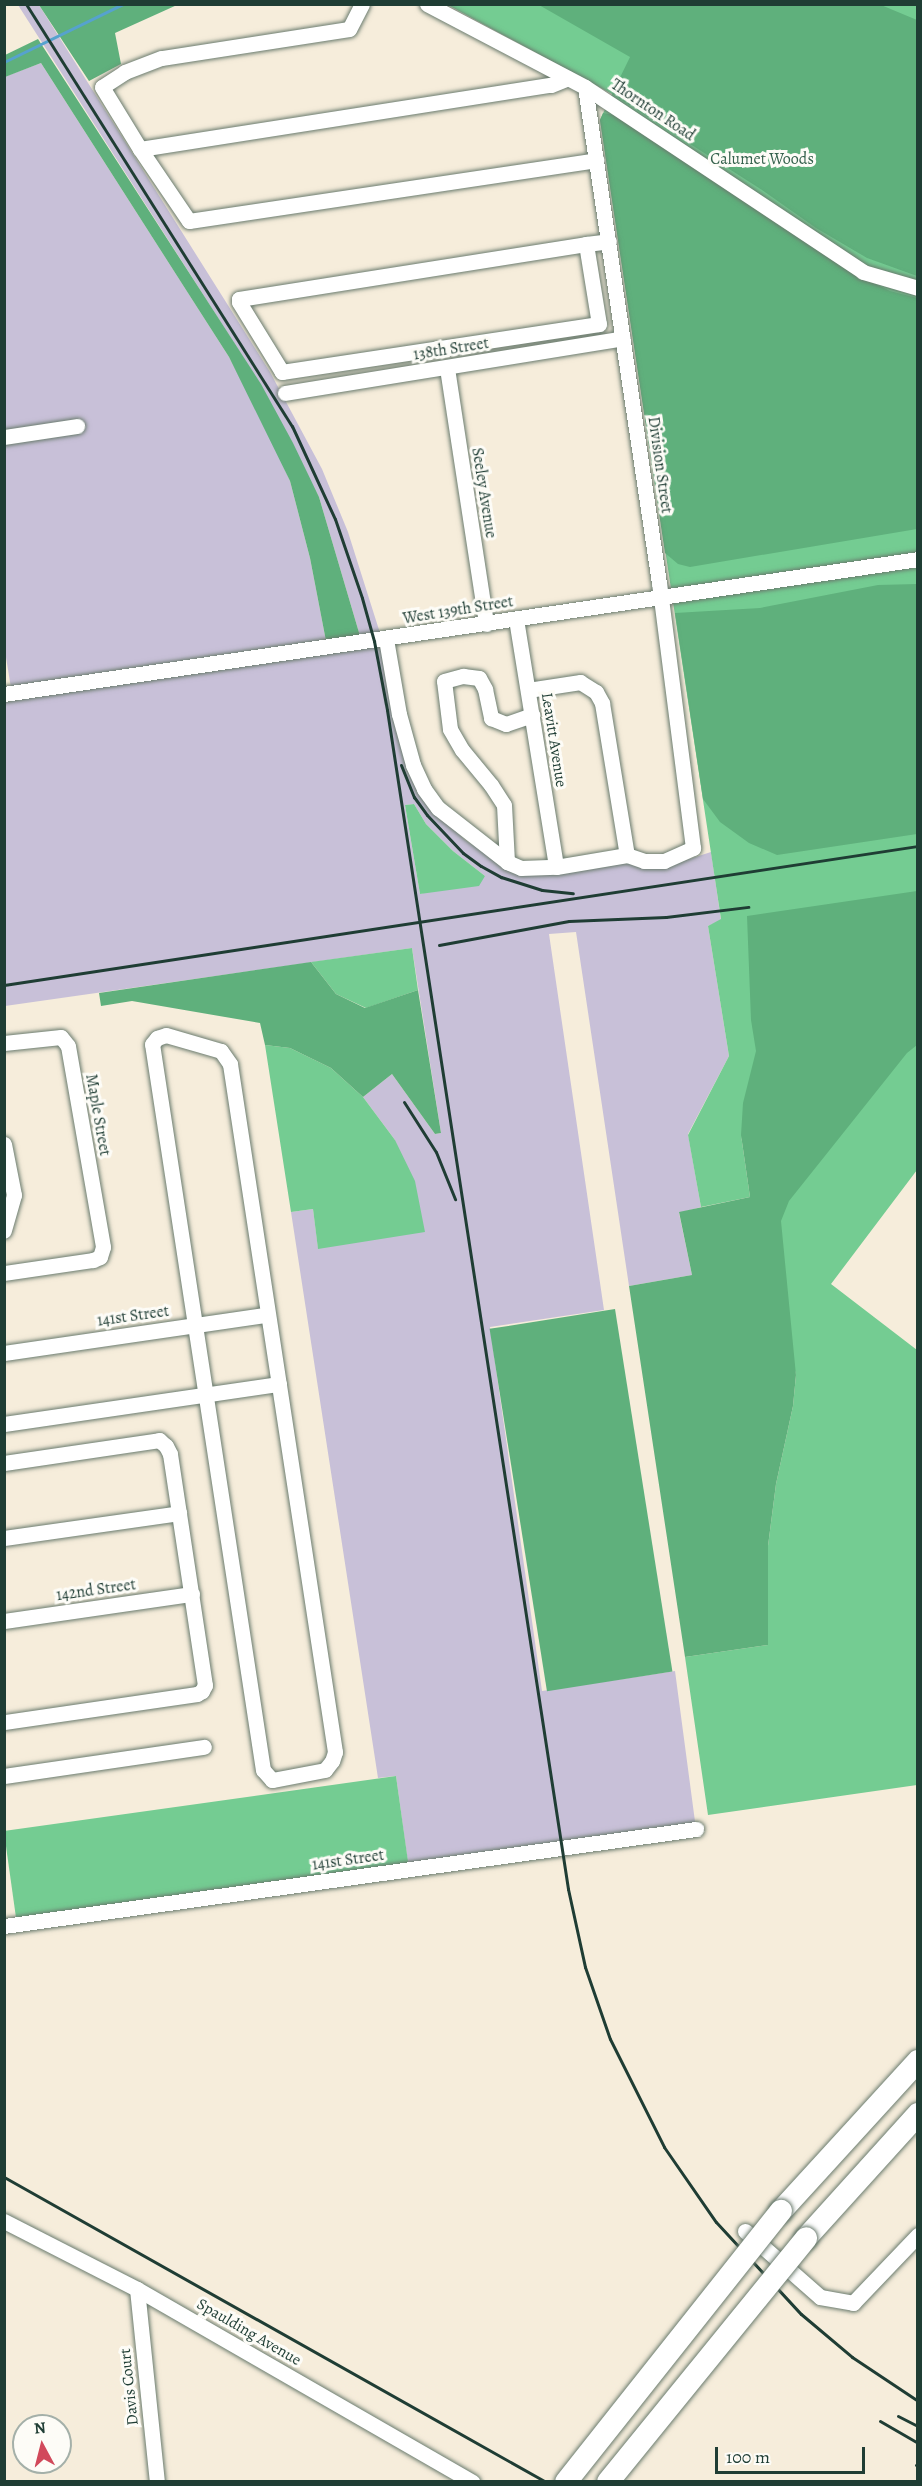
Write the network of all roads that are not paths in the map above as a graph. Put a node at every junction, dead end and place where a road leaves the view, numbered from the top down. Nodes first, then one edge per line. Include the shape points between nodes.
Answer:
1 (362, 4) edge
2 (427, 4) edge
3 (568, 78) junction
4 (585, 87) junction
5 (140, 149) junction
6 (596, 159) junction
7 (609, 241) junction
8 (586, 244) junction
9 (918, 288) edge
10 (623, 338) junction
11 (447, 368) junction
12 (285, 393) dead end
13 (77, 426) dead end
14 (4, 437) edge
15 (918, 559) edge
16 (661, 598) junction
17 (516, 619) junction
18 (486, 624) junction
19 (386, 639) junction
20 (528, 690) junction
21 (5, 692) edge
22 (532, 715) junction
23 (627, 855) junction
24 (507, 862) junction
25 (556, 867) junction
26 (4, 1043) edge
27 (4, 1144) edge
28 (4, 1231) edge
29 (4, 1273) edge
30 (266, 1315) junction
31 (196, 1325) junction
32 (4, 1353) edge
33 (279, 1384) junction
34 (206, 1393) junction
35 (4, 1424) edge
36 (4, 1463) edge
37 (179, 1513) junction
38 (4, 1538) edge
39 (192, 1594) junction
40 (4, 1621) edge
41 (4, 1722) edge
42 (204, 1747) dead end
43 (4, 1776) edge
44 (696, 1829) dead end
45 (4, 1926) edge
46 (918, 2061) edge
47 (918, 2114) edge
48 (4, 2221) edge
49 (745, 2231) dead end
50 (918, 2235) edge
51 (137, 2289) junction
52 (157, 2481) edge
53 (473, 2481) edge
54 (566, 2481) edge
55 (608, 2481) edge

1 - 5 street via 349,29 177,54 142,64 112,79 102,87
2 - 3 street, Thornton Road
3 - 4 street, Thornton Road
3 - 5 street via 550,85
4 - 6 street, Division Street
4 - 9 street, Thornton Road via 863,272
5 - 6 street via 189,220
6 - 7 street, Division Street
7 - 8 street
7 - 10 street, Division Street
8 - 8 street via 598,324 282,372 239,302
10 - 11 street, 138th Street
10 - 16 street, Division Street
11 - 12 street, 138th Street
11 - 18 street, Seeley Avenue
13 - 14 street
15 - 16 street, West 139th Street
16 - 17 street, West 139th Street
16 - 23 street, Division Street via 693,848 664,861 644,861
17 - 18 street, West 139th Street
17 - 20 street, Leavitt Avenue
18 - 19 street, West 139th Street
19 - 21 street, West 139th Street
19 - 24 street via 399,714 424,789 438,808
20 - 22 street, Leavitt Avenue
20 - 23 street via 580,682 596,692 602,703
22 - 24 street via 506,724 490,718 479,678 463,676 444,681 450,729 504,805
22 - 25 street, Leavitt Avenue
23 - 25 street
24 - 25 street via 521,868
26 - 29 street, Maple Street via 61,1037 68,1046 103,1247 100,1257 93,1260
27 - 28 street via 14,1195
30 - 31 street, 141st Street
30 - 31 street via 230,1064 221,1051 166,1035 152,1044
30 - 33 street
31 - 32 street, 141st Street
31 - 34 street
33 - 34 street
33 - 34 street via 335,1752 325,1770 272,1780 263,1770
34 - 35 street
36 - 37 street via 159,1440 170,1454
37 - 38 street
37 - 39 street
39 - 40 street, 142nd Street
39 - 41 street via 205,1685 202,1691
42 - 43 street
44 - 45 street, 141st Street
46 - 54 highway, bridge via 781,2211
47 - 55 highway, bridge via 806,2238
48 - 51 street, Spaulding Avenue
49 - 50 street via 820,2297 853,2303
51 - 52 street, Davis Court
51 - 53 street, Spaulding Avenue

